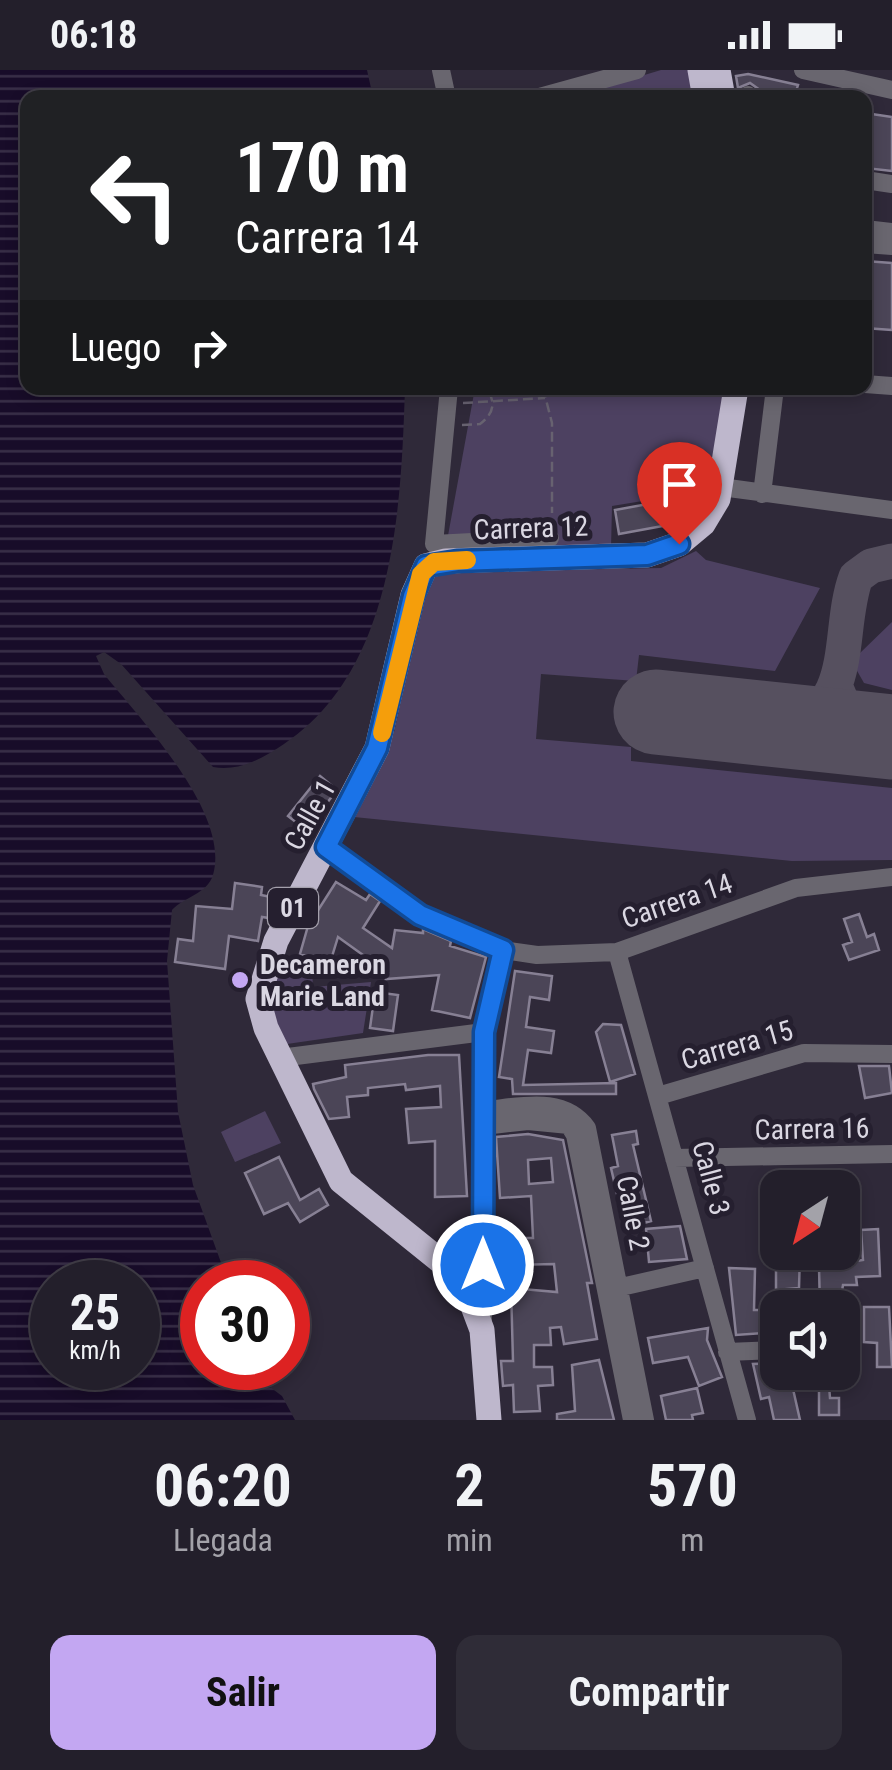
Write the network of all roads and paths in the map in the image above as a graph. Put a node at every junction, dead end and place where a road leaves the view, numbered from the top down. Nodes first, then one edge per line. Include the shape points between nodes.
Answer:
1 (636, 70) edge
2 (718, 70) edge
3 (802, 70) edge
4 (843, 88) edge
5 (565, 90) edge
6 (734, 90) edge
7 (892, 90) edge
8 (489, 395) edge
9 (545, 395) edge
10 (735, 395) edge
11 (773, 395) edge
12 (448, 396) edge
13 (546, 398) junction
14 (493, 401) junction
15 (445, 425) junction
16 (721, 487) junction
17 (762, 494) junction
18 (892, 510) edge
19 (552, 513) dead end
20 (550, 538) dead end
21 (426, 566) joint
22 (326, 847) junction
23 (892, 877) edge
24 (503, 950) junction
25 (616, 952) junction
26 (484, 1032) junction
27 (892, 1054) edge
28 (280, 1058) junction
29 (658, 1096) junction
30 (484, 1118) junction
31 (892, 1154) edge
32 (674, 1158) junction
33 (705, 1268) junction
34 (613, 1289) junction
35 (482, 1330) junction
36 (760, 1351) edge
37 (728, 1352) junction
38 (489, 1420) edge
39 (632, 1420) edge
40 (646, 1420) edge
41 (747, 1420) edge

1 - 5 street
2 - 6 highway
3 - 4 street
4 - 7 street
8 - 14 path
9 - 13 path
10 - 16 highway, 01
11 - 17 street
12 - 14 path
12 - 15 street
13 - 14 path
13 - 19 path
14 - 15 path via 480,424
15 - 20 street via 434,544
16 - 17 street
16 - 21 highway, Carrera 12 / 01 via 694,533 647,555
17 - 18 street
21 - 22 highway, Calle 1 / 01 via 377,748
22 - 24 street, Carrera 14 via 420,915
22 - 28 highway, Calle 1 / 01 via 260,984 261,1012
23 - 25 street, Carrera 14 via 796,888
24 - 25 street, Carrera 14
24 - 26 street
25 - 29 street, Calle 3
26 - 28 street
26 - 30 street
27 - 29 street, Carrera 15 via 804,1053
28 - 35 highway, Calle 1 / 01 via 341,1181 454,1274
29 - 32 street, Calle 3
30 - 34 street, Calle 2 via 573,1119
30 - 35 street
31 - 32 street, Carrera 16
32 - 33 street, Calle 3
33 - 34 street
33 - 37 street, Calle 3
34 - 39 street, Calle 2
34 - 40 street, Calle 2
35 - 38 highway, 01
36 - 37 street
37 - 41 street, Calle 3

